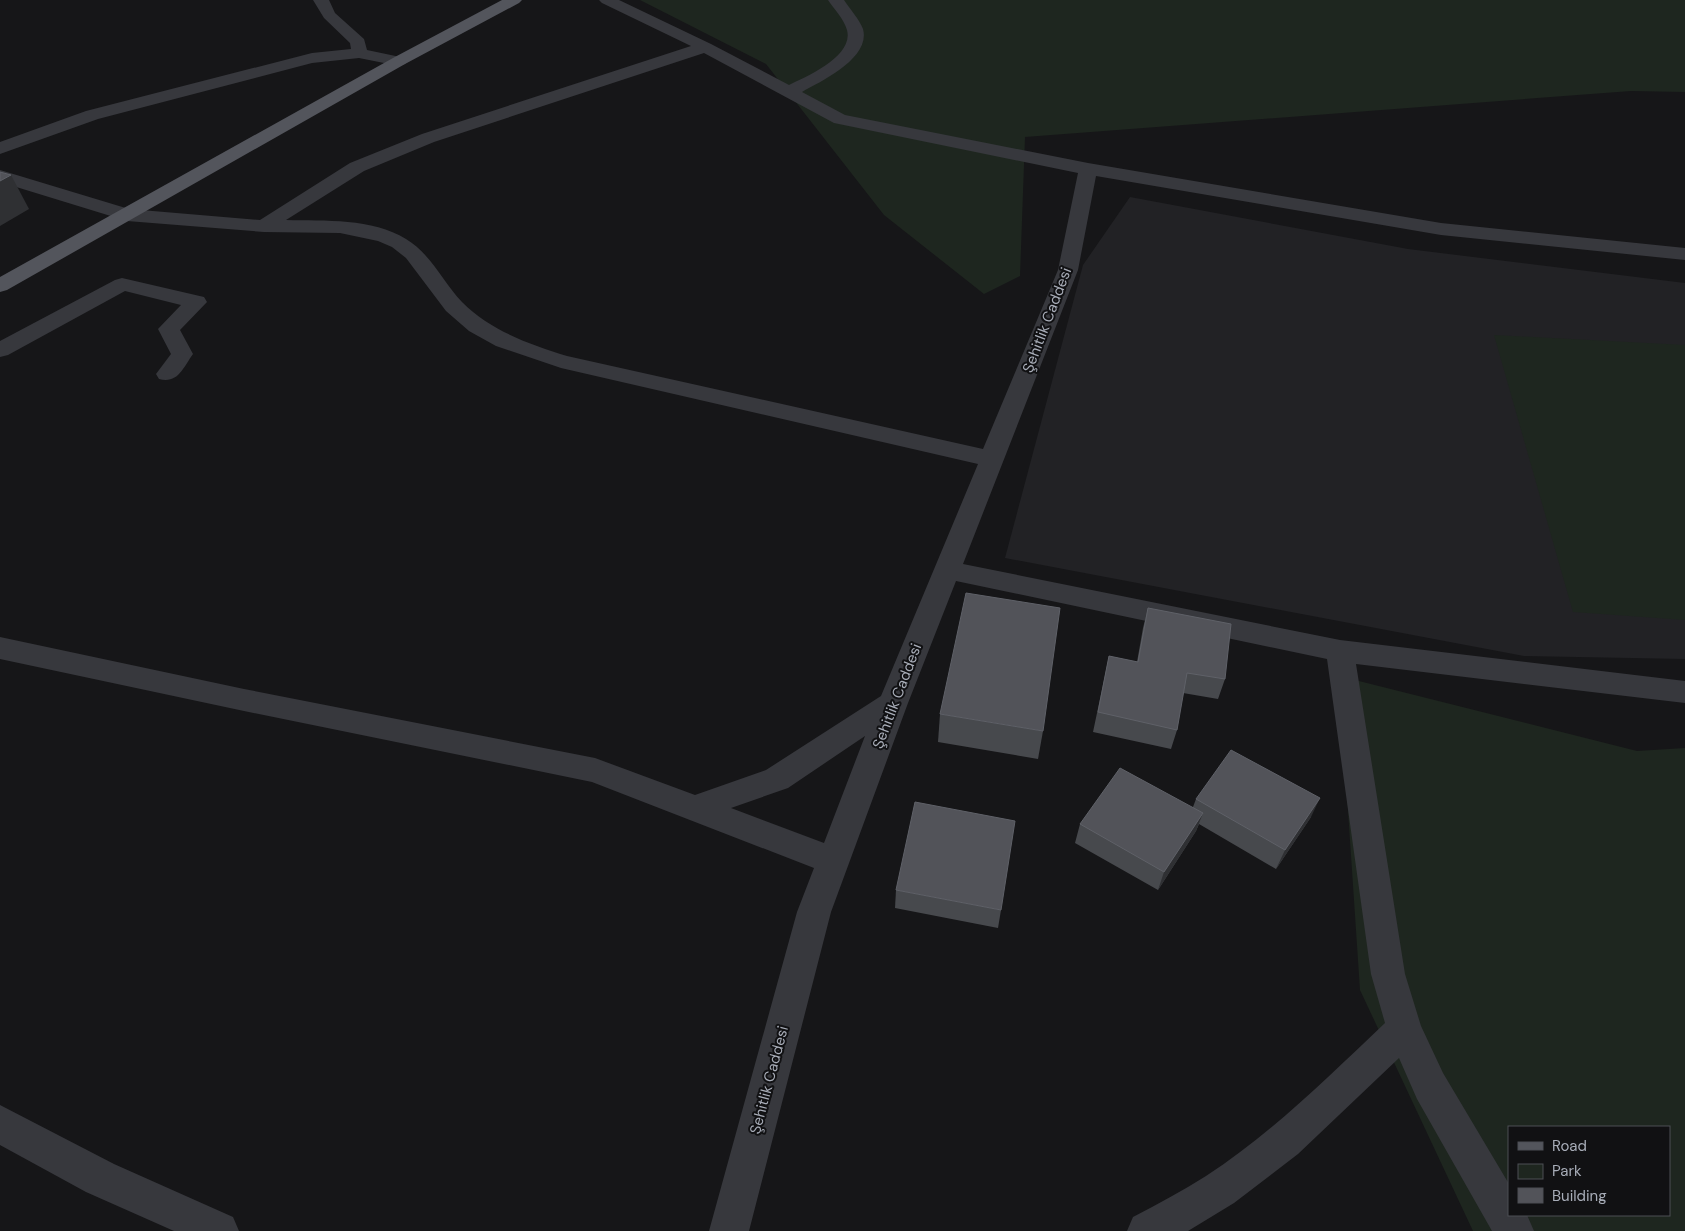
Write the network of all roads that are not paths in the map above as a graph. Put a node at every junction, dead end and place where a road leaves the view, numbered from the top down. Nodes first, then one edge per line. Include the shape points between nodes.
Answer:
1 (321, 0) edge
2 (514, 0) edge
3 (607, 0) edge
4 (836, 0) edge
5 (705, 47) junction
6 (359, 53) junction
7 (399, 61) junction
8 (789, 92) junction
9 (0, 149) edge
10 (1088, 169) junction
11 (0, 176) edge
12 (127, 215) junction
13 (264, 226) junction
14 (1685, 254) edge
15 (0, 286) edge
16 (0, 350) edge
17 (166, 374) dead end
18 (992, 458) junction
19 (947, 570) junction
20 (0, 648) edge
21 (1340, 651) junction
22 (1685, 692) edge
23 (893, 703) junction
24 (695, 808) junction
25 (834, 861) junction
26 (1404, 1028) junction
27 (0, 1124) edge
28 (219, 1231) edge
29 (729, 1231) edge
30 (1147, 1231) edge
31 (1514, 1231) edge

1 - 6 street via 329,15 358,42
2 - 7 main road
3 - 5 street
4 - 8 street via 855,31 852,49 839,62
5 - 8 street
5 - 13 street via 428,138 357,166
6 - 7 street
6 - 9 street via 312,58 124,106
7 - 12 main road
8 - 10 street via 840,119
10 - 14 street via 1441,229
10 - 18 street, Şehitlik Caddesi via 1068,270
11 - 12 street
12 - 13 street
12 - 15 main road
13 - 18 street via 340,227 365,231 399,243 413,254 454,306 478,326 532,352
16 - 17 street via 122,284 196,302 169,328 182,354
18 - 19 street, Şehitlik Caddesi
19 - 21 street
19 - 23 street, Şehitlik Caddesi
20 - 24 street via 596,770
21 - 22 street
21 - 26 street via 1388,974
23 - 24 street via 778,779
23 - 25 street, Şehitlik Caddesi
24 - 25 street
25 - 29 street, Şehitlik Caddesi via 814,912
26 - 30 street via 1310,1121 1268,1156 1223,1188
26 - 31 street via 1430,1086
27 - 28 street via 100,1178

